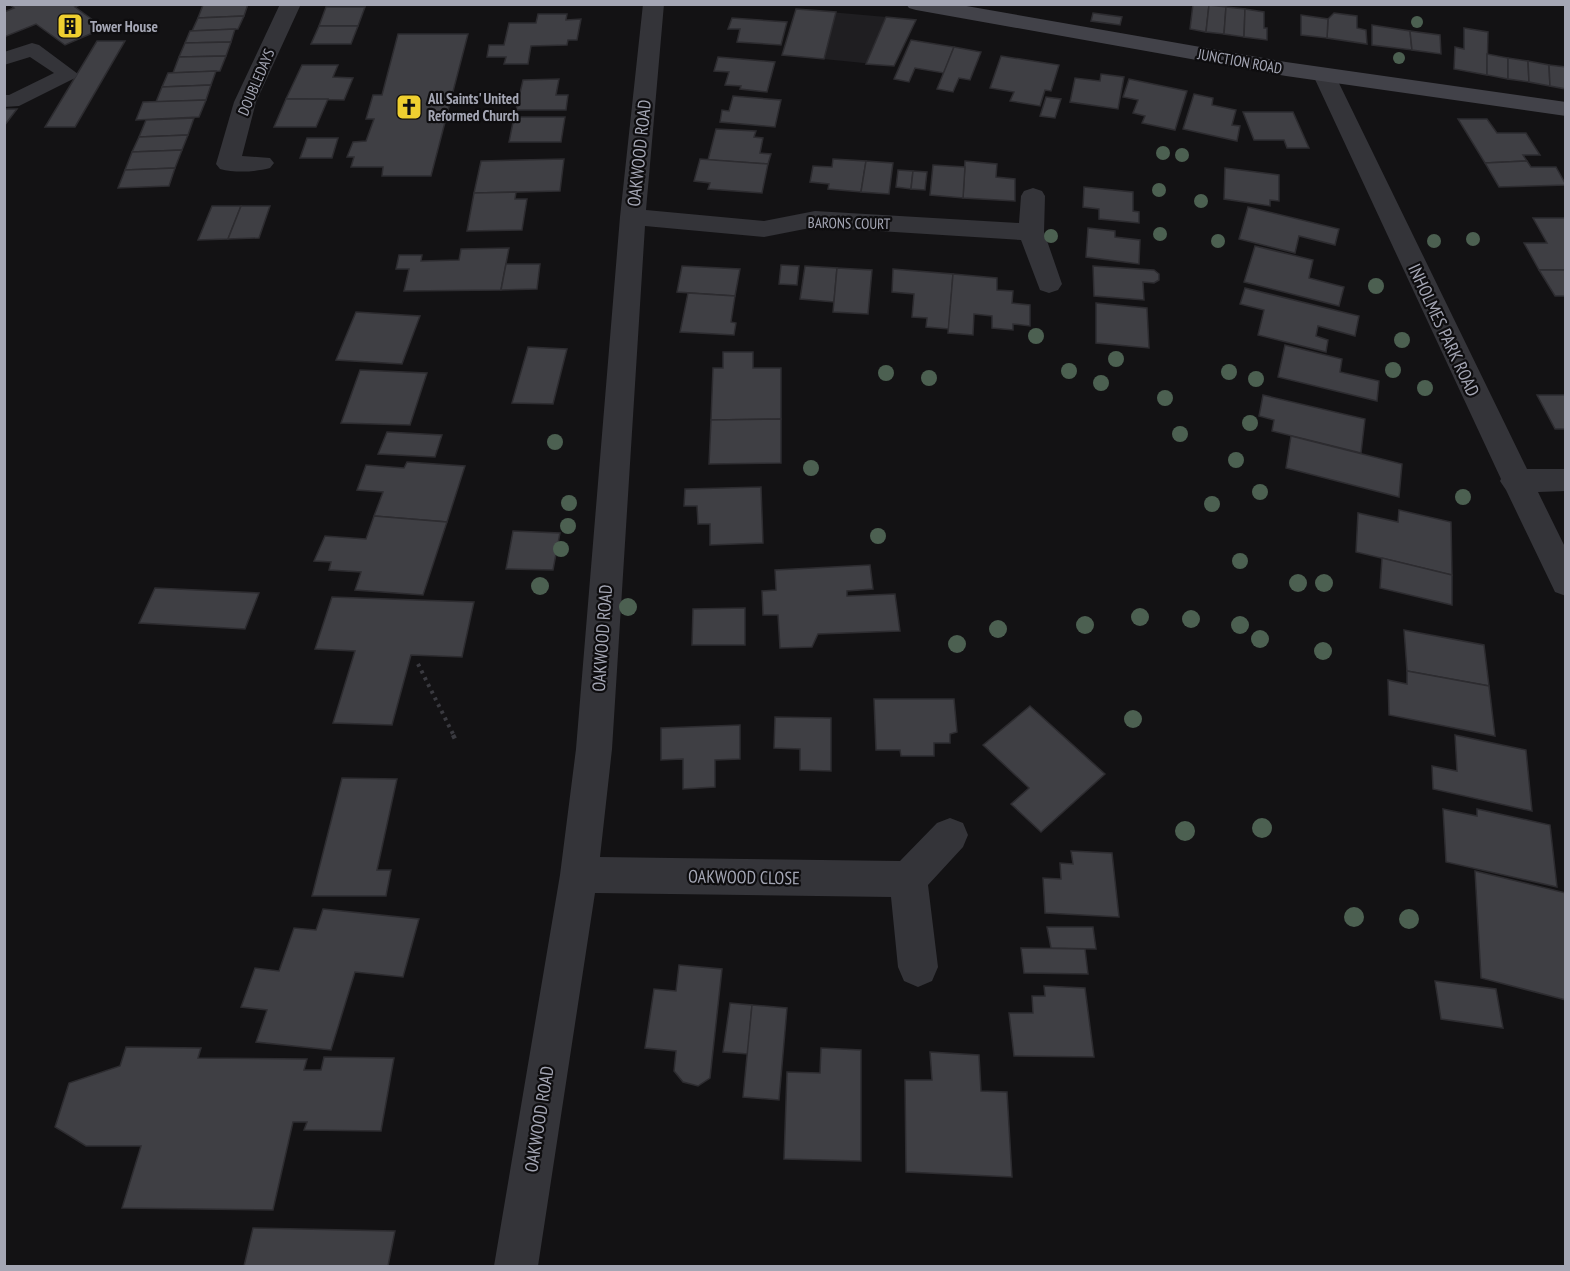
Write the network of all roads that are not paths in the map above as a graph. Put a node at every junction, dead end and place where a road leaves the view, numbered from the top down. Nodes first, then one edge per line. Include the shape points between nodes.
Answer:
1 (291, 4) edge
2 (654, 4) edge
3 (916, 4) edge
4 (4, 59) edge
5 (1324, 75) junction
6 (4, 101) edge
7 (1566, 109) edge
8 (262, 163) dead end
9 (1033, 196) dead end
10 (633, 217) junction
11 (1031, 232) junction
12 (1049, 284) dead end
13 (1566, 480) edge
14 (1515, 481) junction
15 (1566, 583) edge
16 (951, 835) dead end
17 (579, 875) junction
18 (908, 879) junction
19 (918, 967) dead end
20 (516, 1266) edge

1 - 8 street, DOUBLEDAYS via 245,102 228,164
2 - 10 street, OAKWOOD ROAD
3 - 5 street, JUNCTION ROAD
4 - 6 lane via 32,49 68,74 12,102
5 - 7 street, JUNCTION ROAD
5 - 14 street, INHOLMES PARK ROAD
9 - 11 street
10 - 11 street, BARONS COURT via 764,229 815,219
10 - 17 street, OAKWOOD ROAD via 594,749
11 - 12 street
13 - 14 street
14 - 15 street, INHOLMES PARK ROAD
16 - 18 street
17 - 18 street, OAKWOOD CLOSE
17 - 20 street, OAKWOOD ROAD
18 - 19 street

